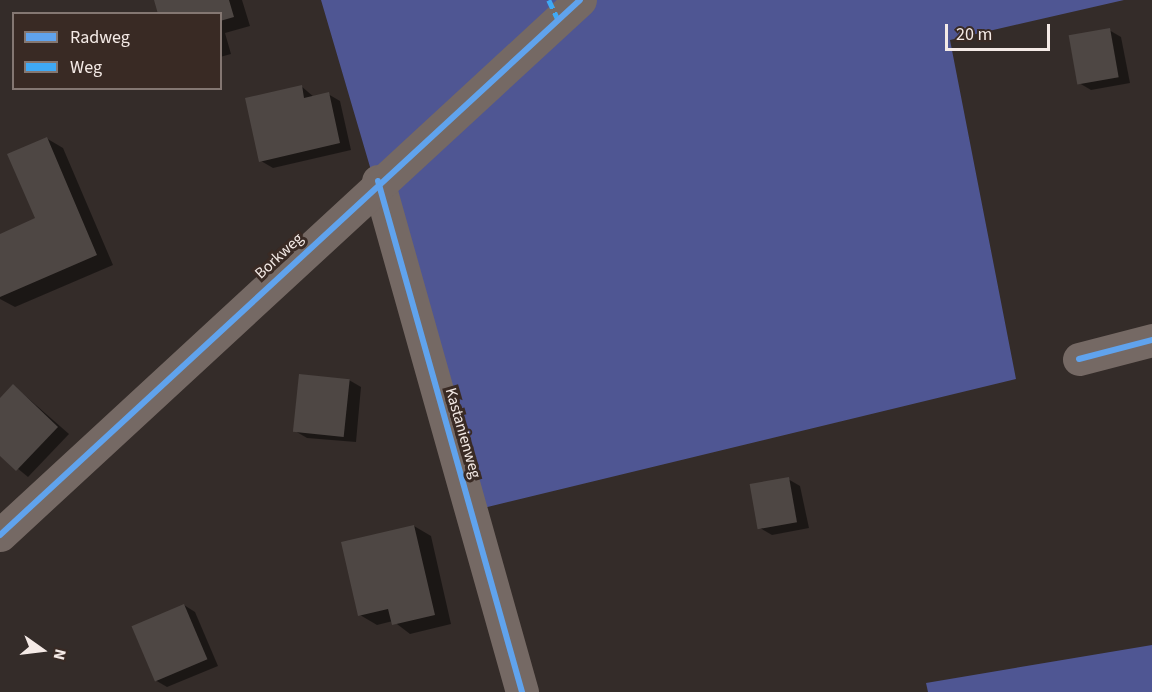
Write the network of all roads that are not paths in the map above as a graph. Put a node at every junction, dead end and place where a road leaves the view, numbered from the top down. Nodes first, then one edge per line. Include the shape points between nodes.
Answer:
1 (580, 0) edge
2 (378, 181) junction
3 (1152, 340) edge
4 (1079, 359) dead end
5 (0, 535) edge
6 (522, 692) edge

1 - 2 street, Borkweg
2 - 5 street, Borkweg
2 - 6 street, Kastanienweg
3 - 4 street

